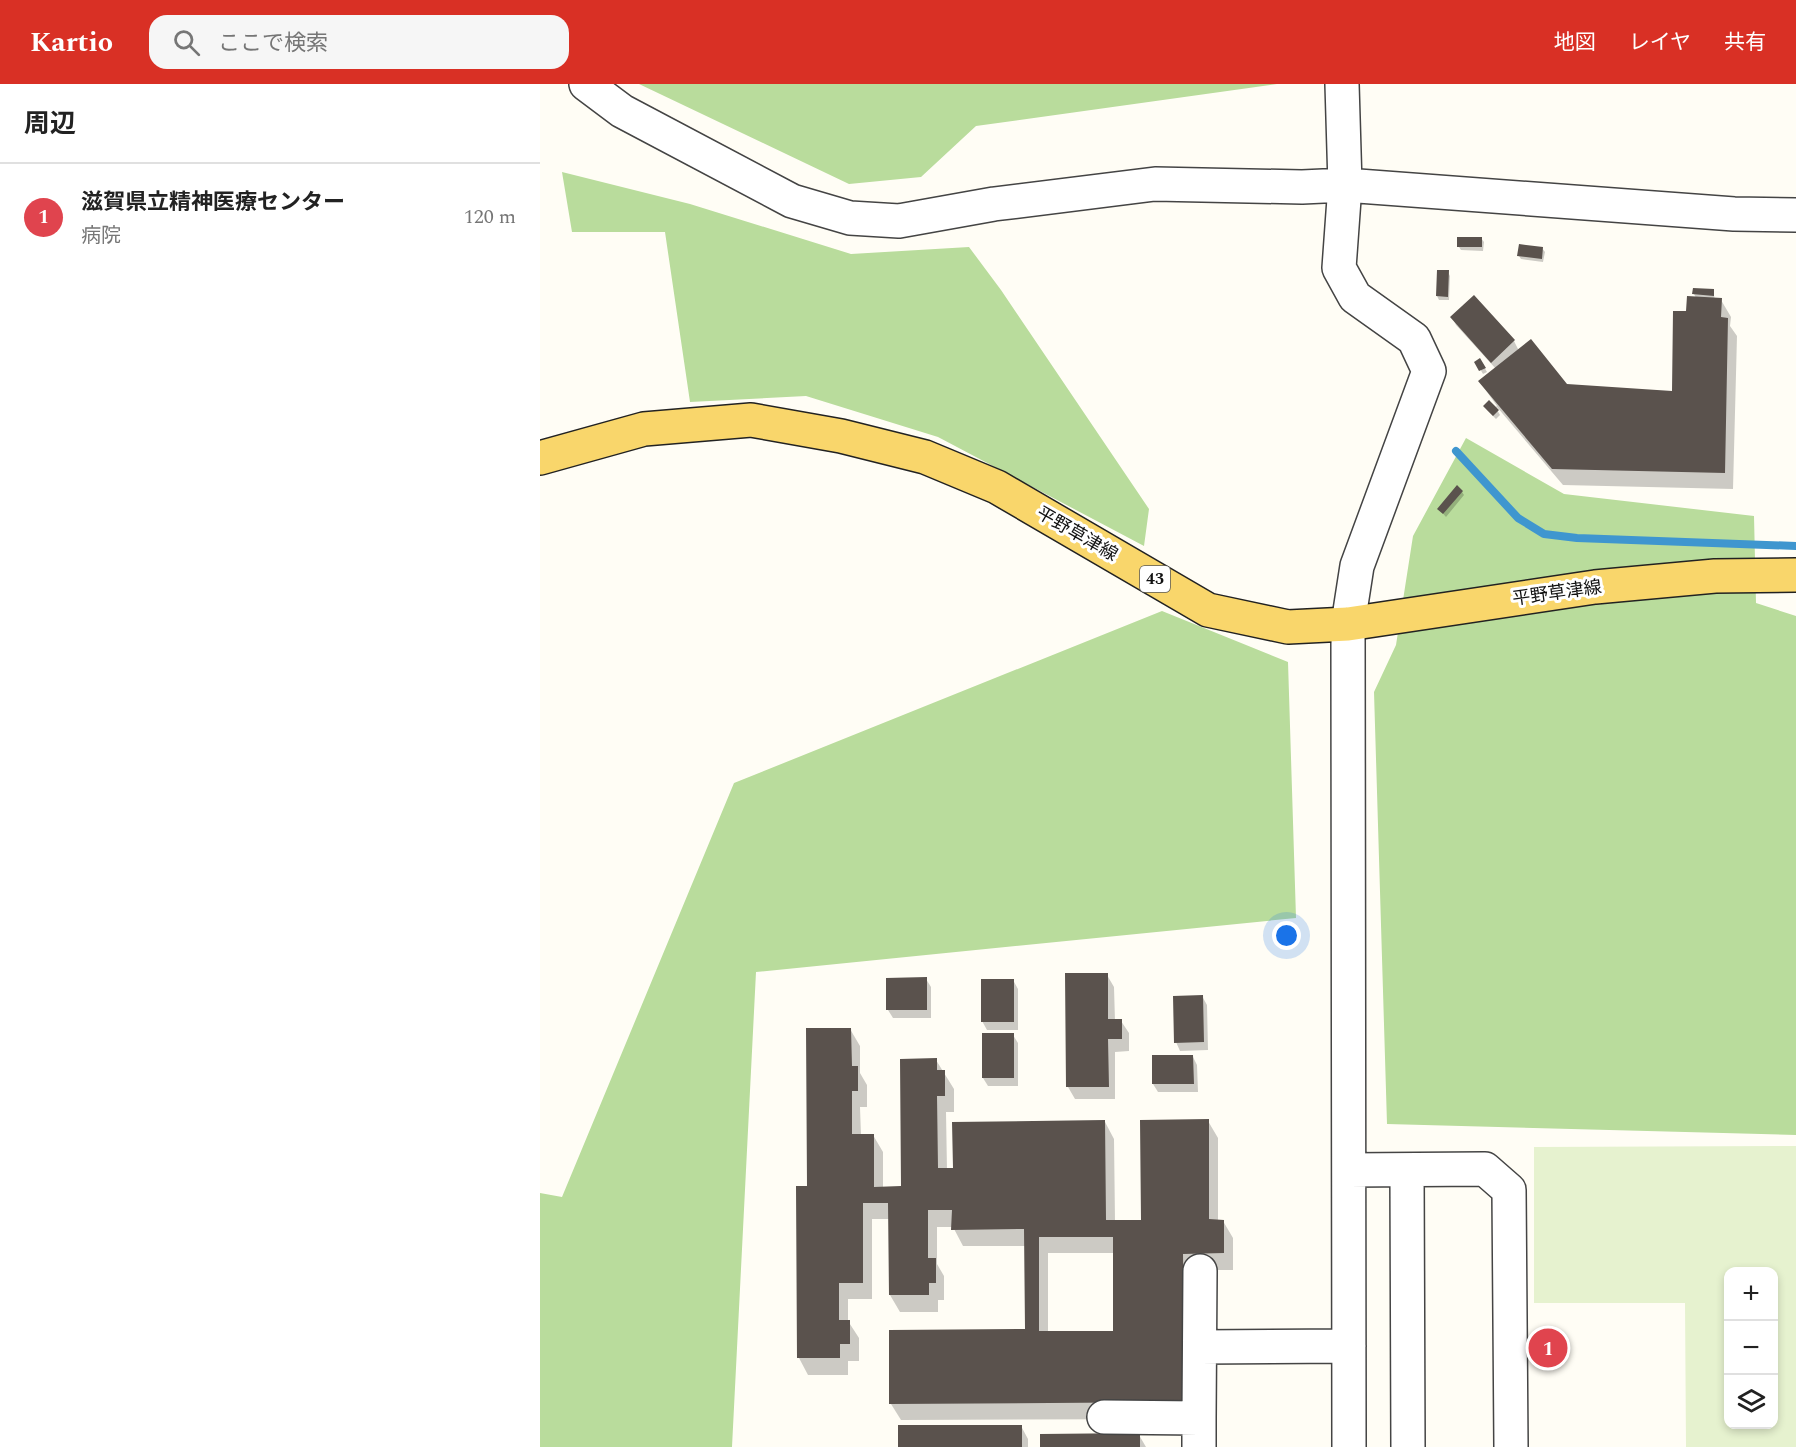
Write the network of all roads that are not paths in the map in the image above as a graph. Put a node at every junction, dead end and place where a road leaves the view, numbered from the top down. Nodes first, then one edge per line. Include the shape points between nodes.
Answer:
1 (586, 84) edge
2 (1342, 84) edge
3 (1345, 185) junction
4 (1796, 215) edge
5 (540, 458) edge
6 (1796, 575) edge
7 (1348, 624) junction
8 (1349, 1170) junction
9 (1407, 1170) junction
10 (1200, 1271) dead end
11 (1349, 1346) junction
12 (1200, 1347) junction
13 (1104, 1417) dead end
14 (1199, 1432) edge
15 (1349, 1447) edge
16 (1408, 1447) edge
17 (1511, 1447) edge

1 - 3 street via 622,111 792,201 850,218 899,221 994,204 1155,184
2 - 3 street
3 - 4 street via 1734,214
3 - 7 street via 1339,268 1355,297 1414,339 1429,371 1357,566
5 - 7 main road, 平野草津線 / 43 via 644,429 751,420 841,436 925,457 997,487 1208,610 1288,627
6 - 7 main road, 平野草津線 / 43 via 1715,576 1595,587
7 - 8 street
8 - 9 street
8 - 11 street
9 - 16 street
9 - 17 street via 1485,1169 1509,1190
10 - 12 street
11 - 12 street
11 - 15 street
12 - 14 street
13 - 14 street

